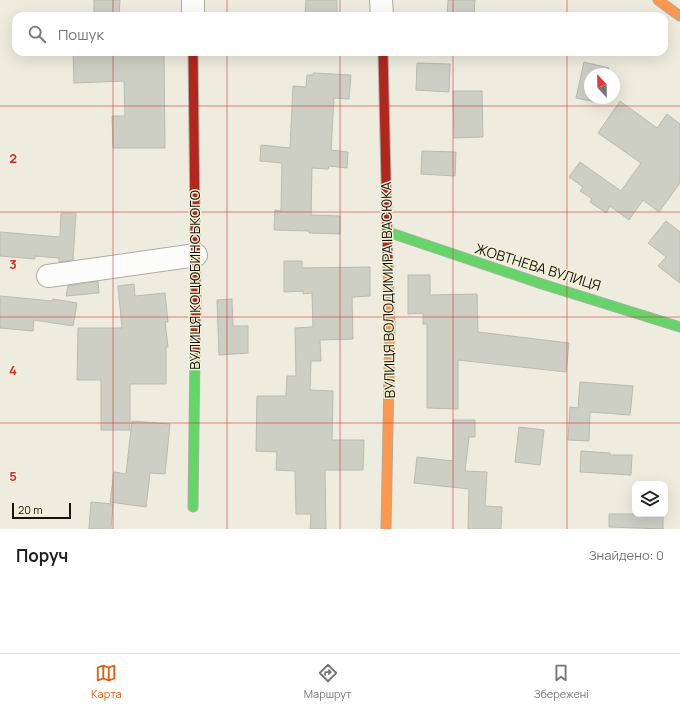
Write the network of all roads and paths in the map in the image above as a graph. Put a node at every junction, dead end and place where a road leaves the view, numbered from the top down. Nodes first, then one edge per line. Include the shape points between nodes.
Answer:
1 (193, 0) edge
2 (381, 0) edge
3 (193, 12) edge
4 (382, 12) edge
5 (193, 56) edge
6 (383, 56) edge
7 (388, 232) junction
8 (196, 255) junction
9 (48, 276) dead end
10 (680, 326) edge
11 (193, 507) dead end
12 (386, 529) edge

1 - 3 street
2 - 4 street
5 - 8 street, ВУЛИЦЯ КОЦЮБИНСЬКОГО
6 - 7 street, ВУЛИЦЯ ВОЛОДИМИРА ІВАСЮКА
7 - 10 street, ЖОВТНЕВА ВУЛИЦЯ via 542,284
7 - 12 street, ВУЛИЦЯ ВОЛОДИМИРА ІВАСЮКА via 390,363
8 - 9 street
8 - 11 street, ВУЛИЦЯ КОЦЮБИНСЬКОГО

